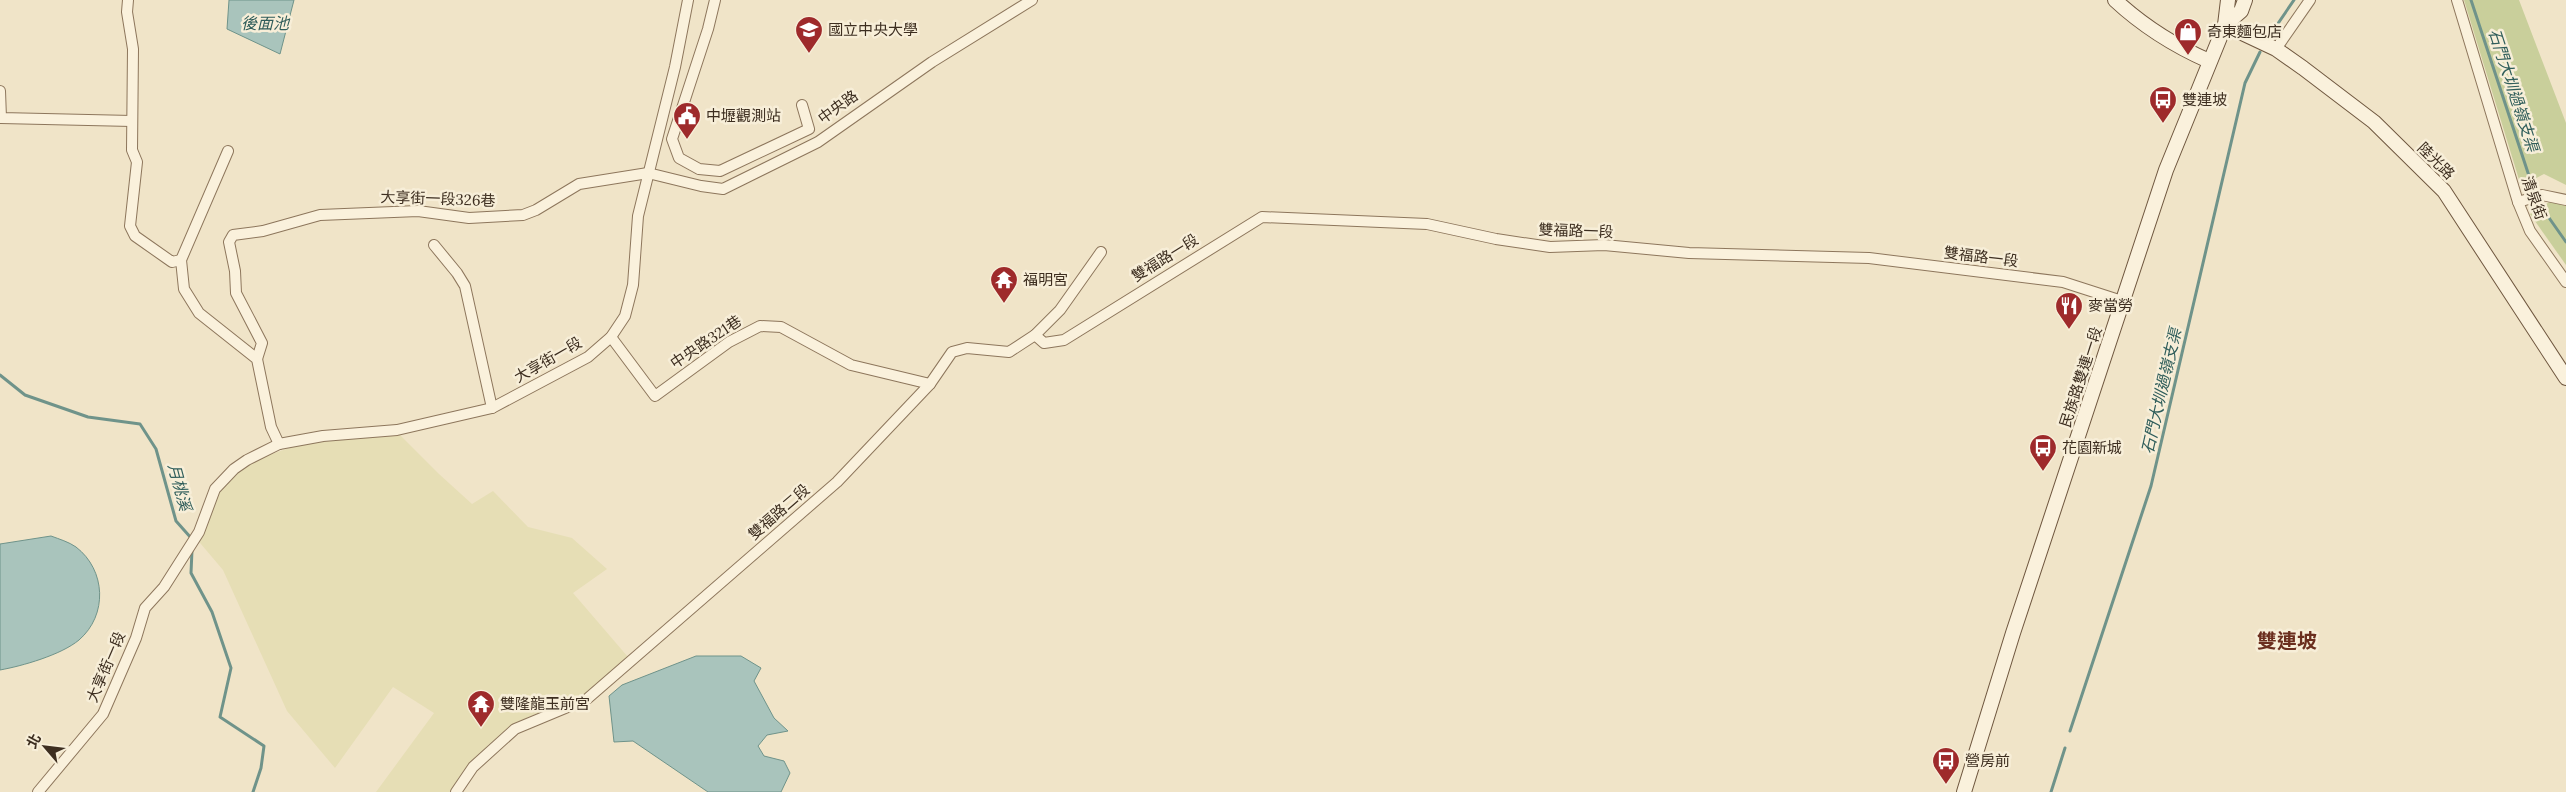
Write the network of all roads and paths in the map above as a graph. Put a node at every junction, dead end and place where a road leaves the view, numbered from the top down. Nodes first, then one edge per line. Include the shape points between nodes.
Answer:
1 (128, 0) edge
2 (688, 0) edge
3 (715, 0) edge
4 (1032, 0) edge
5 (2115, 0) edge
6 (2228, 0) edge
7 (2245, 0) edge
8 (2310, 0) edge
9 (2457, 0) edge
10 (2225, 25) junction
11 (2276, 49) junction
12 (2209, 61) junction
13 (0, 91) edge
14 (802, 105) dead end
15 (132, 121) junction
16 (228, 151) dead end
17 (648, 173) junction
18 (2566, 200) edge
19 (2518, 202) junction
20 (434, 246) dead end
21 (1101, 252) dead end
22 (181, 260) junction
23 (2566, 282) edge
24 (2122, 301) junction
25 (1035, 335) junction
26 (611, 337) junction
27 (257, 359) junction
28 (2566, 378) edge
29 (930, 384) junction
30 (492, 408) junction
31 (279, 444) junction
32 (38, 792) edge
33 (456, 792) edge
34 (1964, 792) edge

1 - 15 street via 133,49
2 - 17 street, 大享街一段
3 - 14 street via 672,139 679,158 707,171 727,168 809,128
4 - 17 street, 中央路 via 932,62 818,142 723,189
5 - 12 main road via 2188,52
6 - 10 main road
7 - 10 main road via 2241,11
8 - 11 street
9 - 19 street, 清泉街
10 - 11 main road, 陸光路
10 - 12 main road, 民族路雙連一段
11 - 28 main road, 陸光路 via 2374,122 2444,191
12 - 24 main road, 民族路雙連一段 via 2166,170
13 - 15 street via 1,118
15 - 22 street via 132,150 137,162 130,226 135,236 172,262
16 - 22 street
17 - 26 street, 大享街一段 via 638,216 631,293 625,316
17 - 27 street, 大享街一段326巷 via 579,184 523,215 469,218 418,211 320,214 263,231 233,235 229,242 236,293 262,342
18 - 19 street via 2542,195
19 - 23 street, 清泉街 via 2530,231
20 - 30 street via 465,286
21 - 25 street, 雙福路二段 via 1060,310
22 - 27 street via 184,289 199,313
24 - 25 street, 雙福路一段 via 2063,282 1869,258 1688,253 1604,245 1550,247 1427,224 1262,217 1064,340 1044,343
24 - 34 main road, 民族路雙連一段
25 - 29 street, 雙福路二段 via 1009,352 968,348 952,352
26 - 29 street, 中央路321巷 via 654,396 729,342 760,326 781,327 851,365
26 - 30 street, 大享街一段 via 588,357
27 - 31 street, 大享街一段326巷 via 270,427
29 - 33 street, 雙福路二段 via 837,482 587,699 515,729 473,766
30 - 31 street, 大享街一段 via 398,430 323,436
31 - 32 street, 大享街一段 via 247,460 221,481 209,499 199,532 141,617 136,638 103,714

